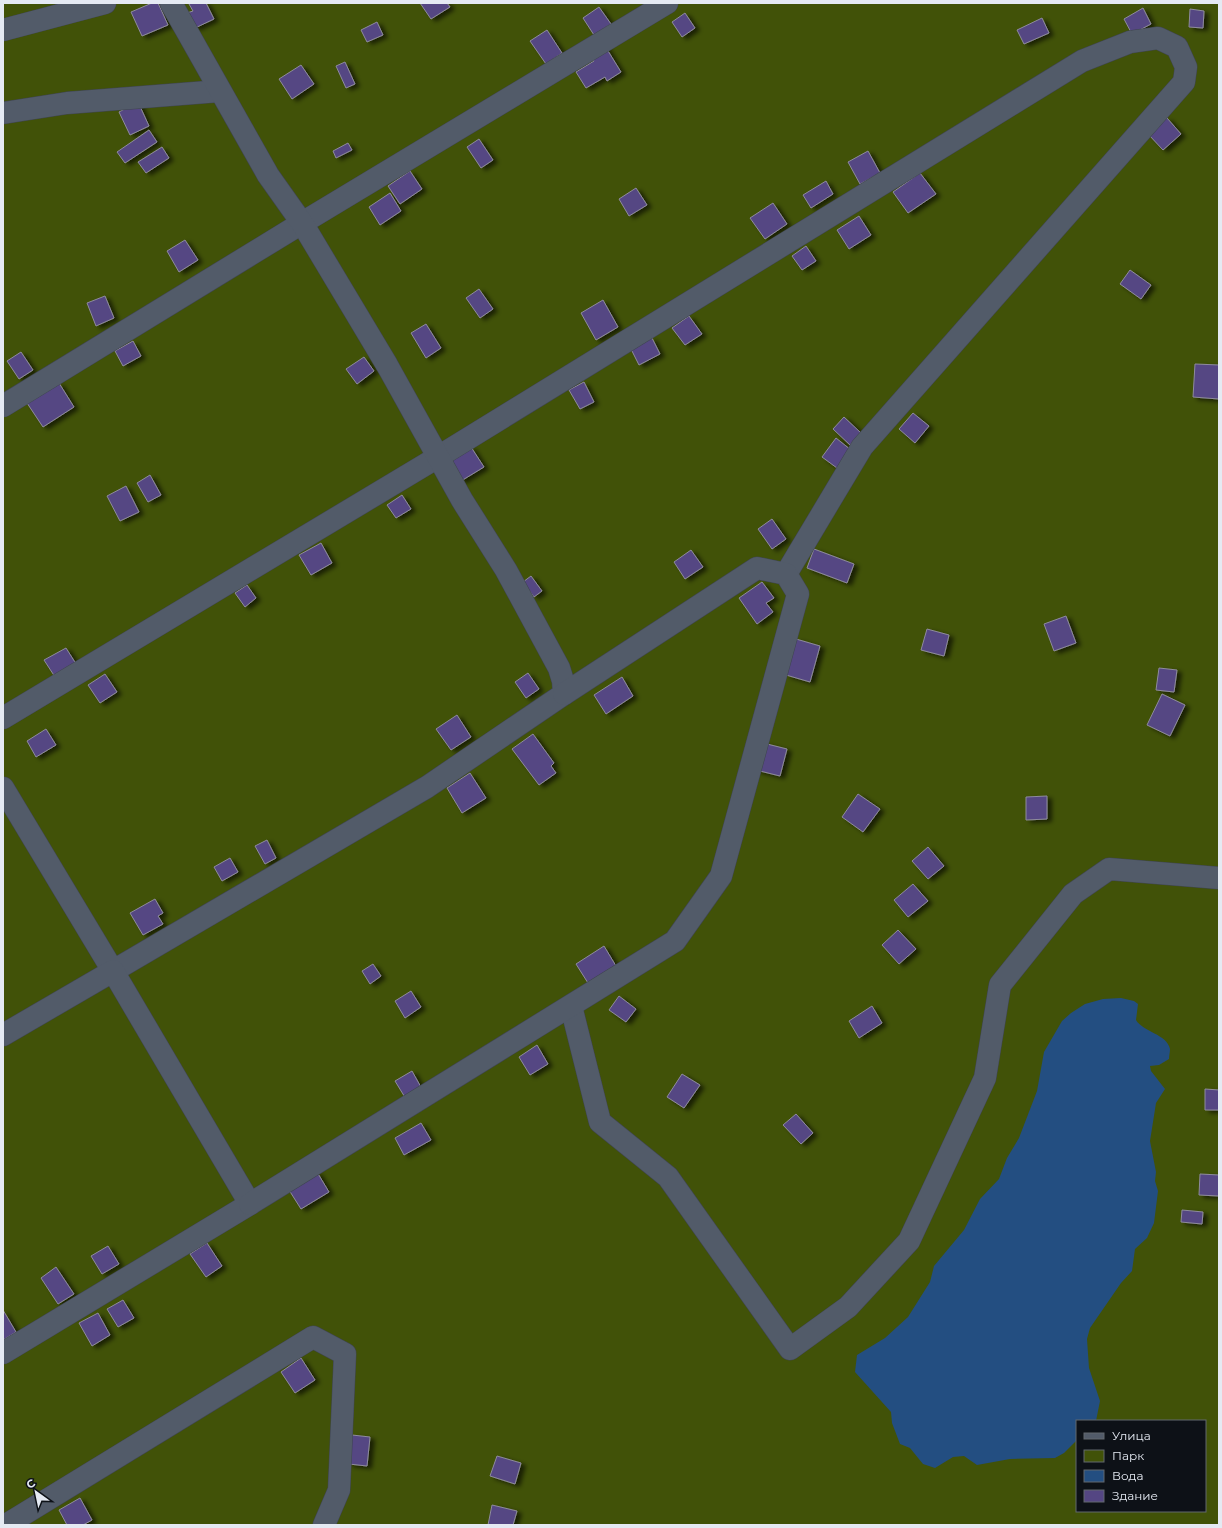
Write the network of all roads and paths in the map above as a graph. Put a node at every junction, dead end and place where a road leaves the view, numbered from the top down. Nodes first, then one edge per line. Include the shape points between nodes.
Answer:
1 (105, 3) edge
2 (171, 3) edge
3 (667, 3) edge
4 (3, 30) edge
5 (220, 91) junction
6 (3, 113) edge
7 (302, 222) junction
8 (3, 406) edge
9 (438, 457) junction
10 (786, 574) junction
11 (564, 694) junction
12 (3, 718) edge
13 (3, 788) edge
14 (1219, 878) edge
15 (114, 971) junction
16 (571, 1006) junction
17 (3, 1035) edge
18 (250, 1204) junction
19 (3, 1353) edge
20 (6, 1525) edge
21 (324, 1525) edge

1 - 4 lane
2 - 5 lane
3 - 7 lane
5 - 6 lane via 67,103
5 - 7 lane via 268,175
7 - 8 lane
7 - 9 lane via 387,364
9 - 10 lane via 1082,60 1130,42 1158,38 1177,47 1186,67 1184,82 862,447
9 - 11 lane via 506,570 559,668
9 - 12 lane
10 - 11 lane via 757,568
10 - 16 lane via 798,594 721,876 676,941
11 - 15 lane via 427,787
13 - 15 lane
14 - 16 lane via 1109,869 1073,894 1000,986 984,1078 909,1241 848,1307 790,1349 668,1177 600,1122
15 - 17 lane
15 - 18 lane
16 - 18 lane
18 - 19 lane
20 - 21 lane via 313,1337 345,1354 339,1490

